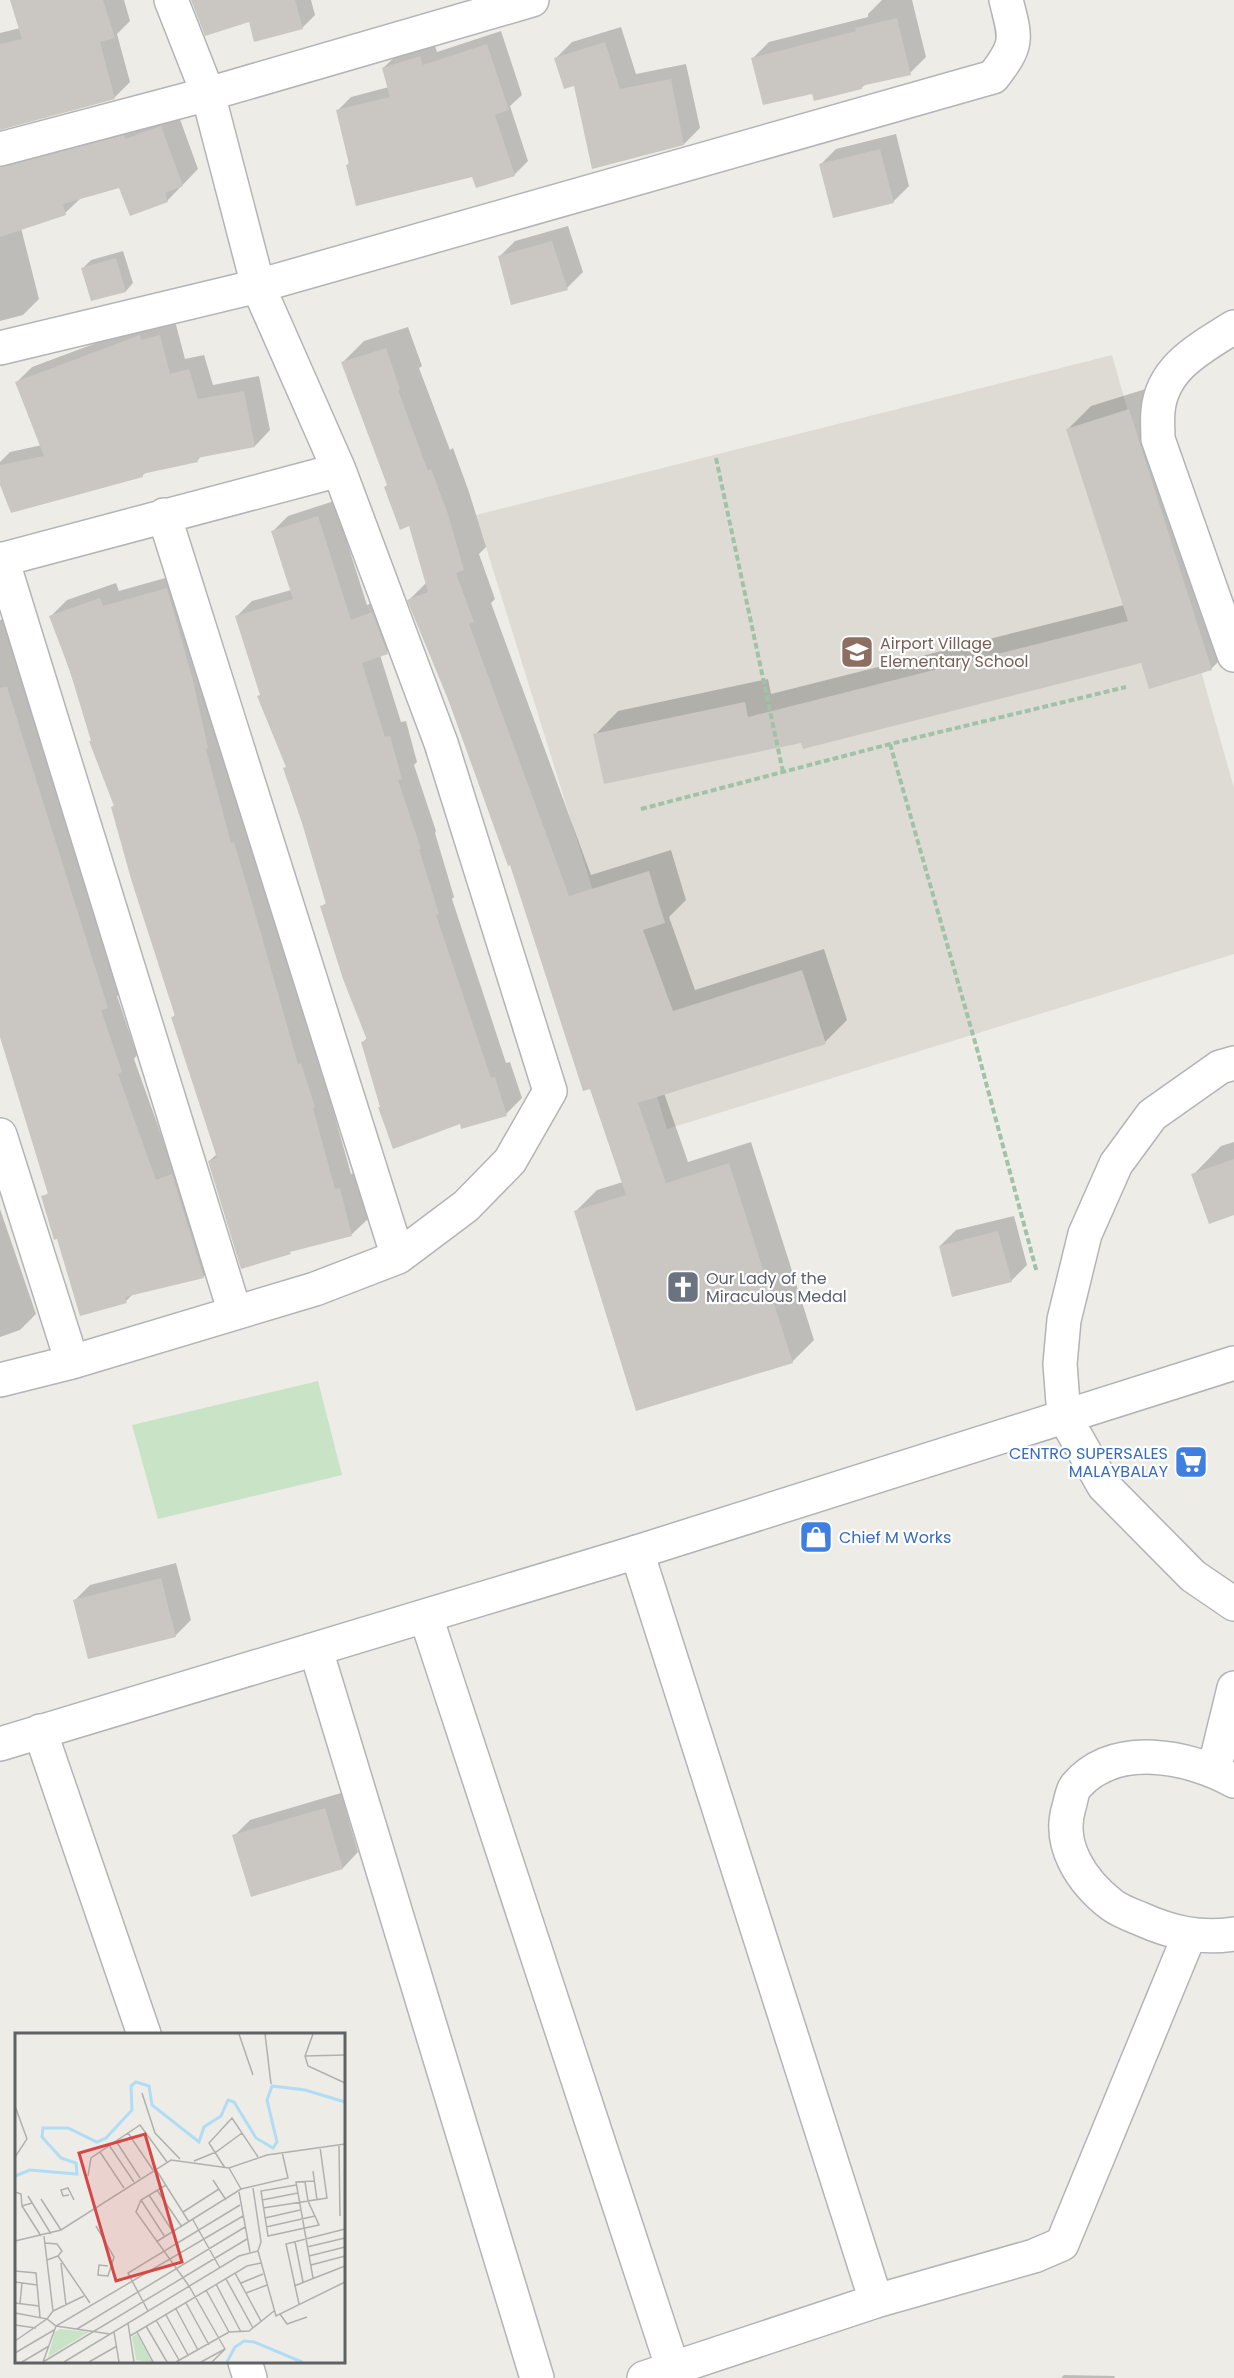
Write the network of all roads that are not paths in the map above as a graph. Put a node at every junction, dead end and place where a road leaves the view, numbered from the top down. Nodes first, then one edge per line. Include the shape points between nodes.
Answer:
1 (171, 0) edge
2 (532, 0) edge
3 (1006, 0) edge
4 (208, 94) junction
5 (0, 149) edge
6 (258, 286) junction
7 (1234, 327) edge
8 (0, 348) edge
9 (339, 470) junction
10 (164, 515) junction
11 (1, 559) edge
12 (1234, 655) edge
13 (1234, 1063) edge
14 (0, 1135) edge
15 (398, 1257) junction
16 (235, 1313) junction
17 (72, 1362) junction
18 (1234, 1363) edge
19 (0, 1380) edge
20 (1064, 1416) junction
21 (637, 1552) junction
22 (1234, 1604) edge
23 (426, 1617) junction
24 (316, 1650) junction
25 (1234, 1688) edge
26 (40, 1731) junction
27 (0, 1744) edge
28 (1224, 1776) edge
29 (1234, 1934) edge
30 (1189, 1936) junction
31 (144, 2033) edge
32 (876, 2301) junction
33 (246, 2363) edge
34 (658, 2373) edge
35 (250, 2378) edge
36 (537, 2378) edge

1 - 4 street
2 - 4 street
3 - 6 street via 1015,36 1008,57 993,77
4 - 5 street
4 - 6 street
6 - 8 street
6 - 9 street
7 - 12 street via 1185,359 1166,382 1158,410 1158,440
9 - 10 street
9 - 15 street via 441,743 550,1091 510,1161 466,1206
10 - 11 street
10 - 15 street
11 - 16 street
13 - 20 street via 1220,1067 1152,1114 1116,1164 1085,1234 1064,1320 1060,1364
14 - 17 street
15 - 16 street via 315,1289
16 - 17 street
17 - 19 street
18 - 20 street
20 - 21 street
20 - 22 street via 1104,1486 1193,1576
21 - 23 street
21 - 32 street
23 - 24 street
23 - 34 street
24 - 26 street
24 - 36 street
25 - 28 street
26 - 27 street
26 - 31 street
28 - 30 street via 1173,1759 1132,1757 1099,1768 1075,1787 1065,1821 1071,1857 1085,1881 1113,1907
29 - 30 street
30 - 32 street via 1062,2244 1034,2256
32 - 34 street
33 - 35 street

